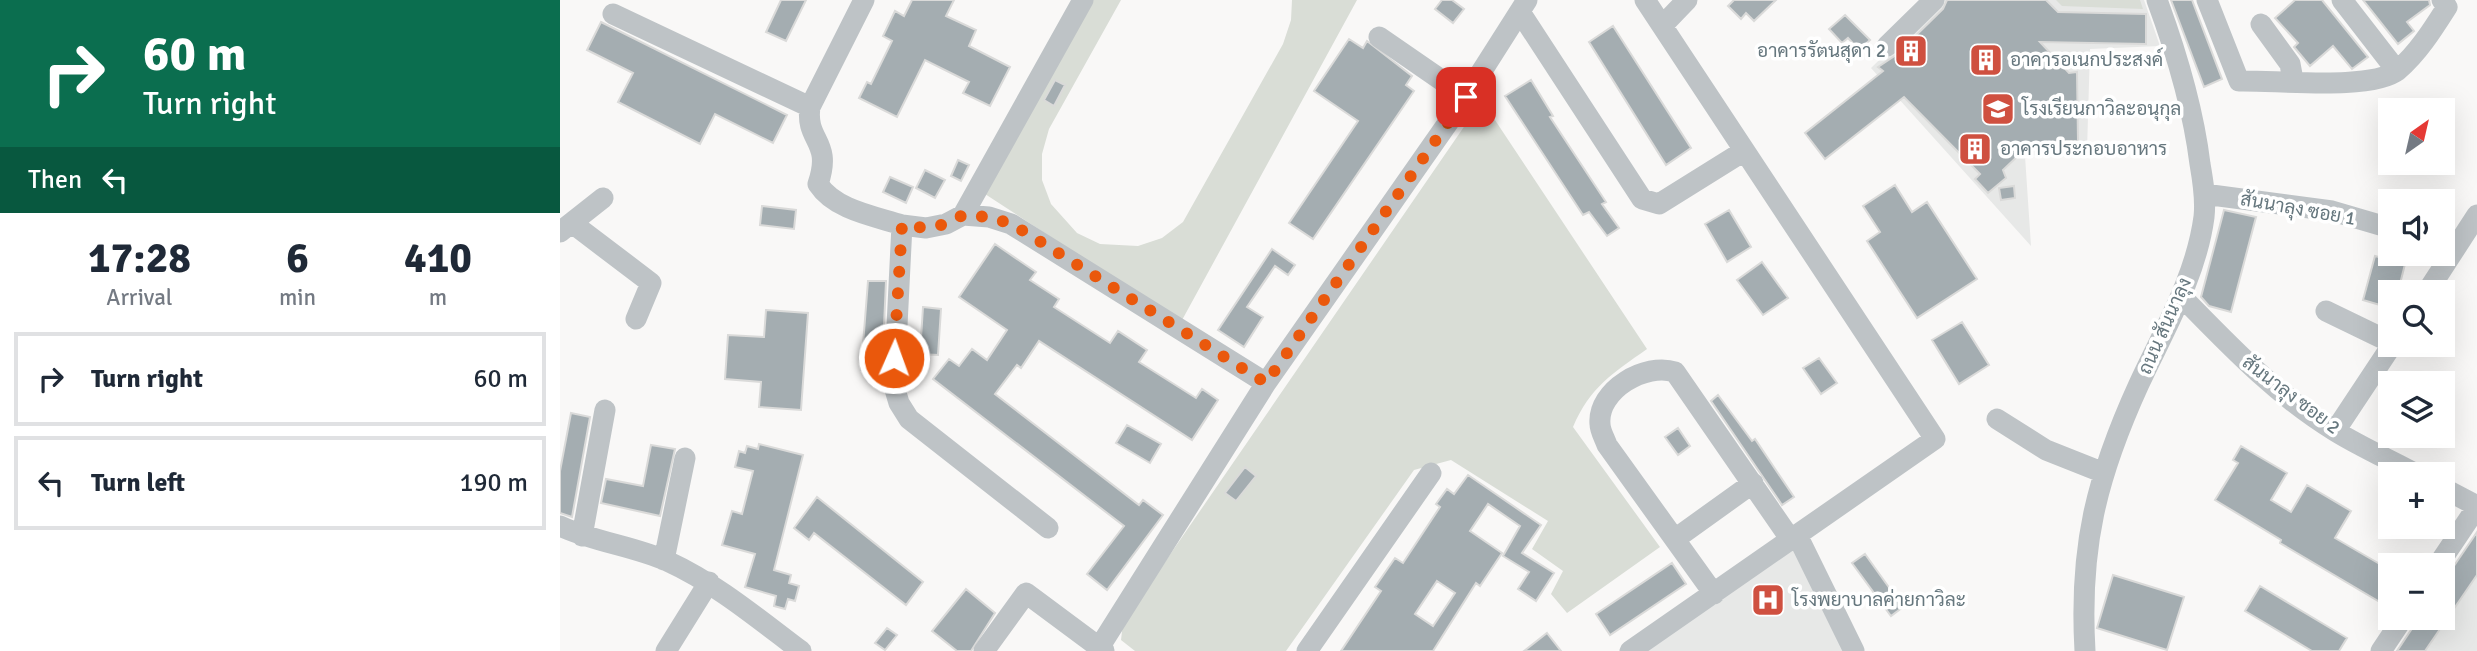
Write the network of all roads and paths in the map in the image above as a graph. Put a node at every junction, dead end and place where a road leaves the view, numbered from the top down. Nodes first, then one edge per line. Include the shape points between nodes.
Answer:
1 (864, 0) edge
2 (1083, 0) edge
3 (1645, 0) edge
4 (1687, 0) edge
5 (1934, 0) edge
6 (2157, 0) edge
7 (2207, 0) edge
8 (2342, 0) edge
9 (2442, 0) edge
10 (1523, 6) edge
11 (613, 13) dead end
12 (2261, 24) dead end
13 (1662, 26) junction
14 (1379, 37) dead end
15 (1887, 46) dead end
16 (2397, 71) junction
17 (2293, 80) junction
18 (1466, 97) junction
19 (810, 107) junction
20 (1744, 151) junction
21 (2204, 194) junction
22 (603, 198) dead end
23 (963, 215) junction
24 (2477, 215) edge
25 (2378, 224) edge
26 (902, 225) junction
27 (566, 228) edge
28 (2455, 239) edge
29 (2181, 296) junction
30 (2326, 311) dead end
31 (636, 319) dead end
32 (2378, 337) edge
33 (2383, 357) edge
34 (1266, 383) junction
35 (605, 410) dead end
36 (1997, 419) dead end
37 (2335, 432) junction
38 (685, 458) dead end
39 (2393, 462) edge
40 (1431, 473) dead end
41 (2104, 473) junction
42 (1754, 484) junction
43 (2455, 495) edge
44 (2477, 507) edge
45 (560, 526) edge
46 (1048, 528) dead end
47 (582, 536) junction
48 (1675, 539) junction
49 (1794, 539) junction
50 (2446, 553) edge
51 (664, 560) junction
52 (709, 582) junction
53 (1714, 594) junction
54 (2395, 630) edge
55 (1100, 650) edge
56 (666, 651) edge
57 (801, 651) edge
58 (984, 651) edge
59 (1307, 651) edge
60 (1630, 651) edge
61 (1854, 651) edge
62 (2085, 651) edge
63 (2381, 651) edge

1 - 19 street
2 - 23 street
3 - 13 street
4 - 13 street
5 - 15 street
6 - 21 street, ถนน สันนาลุง via 2183,73
7 - 17 street via 2239,81
8 - 16 street
9 - 16 street via 2447,7
10 - 18 street
10 - 20 street via 1642,199 1659,204
11 - 19 street
12 - 17 street via 2290,64
13 - 20 street
14 - 18 street
16 - 17 street via 2364,83
18 - 34 street
19 - 26 street via 811,125 824,150 818,184 824,193 840,204
20 - 49 street via 1936,439
21 - 25 street, สันนาลุง ซอย 1 via 2332,211
21 - 29 street, ถนน สันนาลุง via 2195,256
22 - 27 street
23 - 26 street via 926,228
23 - 34 street via 1012,224
24 - 28 street
26 - 46 street via 894,386 899,403 909,419
27 - 31 street via 651,283
29 - 37 street, สันนาลุง ซอย 2 via 2239,357
29 - 41 street, ถนน สันนาลุง via 2138,386
30 - 32 street
33 - 37 street
34 - 55 street
35 - 47 street
36 - 41 street via 2046,450
37 - 39 street, สันนาลุง ซอย 2
38 - 51 street
40 - 59 street
41 - 62 street, ถนน สันนาลุง via 2084,559
42 - 48 street
42 - 48 street via 1675,372 1645,372 1618,387 1604,403 1600,424 1606,445
42 - 49 street
43 - 44 street
44 - 50 street
45 - 47 street
47 - 51 street
48 - 53 street
49 - 53 street
49 - 61 street
51 - 52 street
52 - 56 street
52 - 57 street
53 - 60 street
54 - 63 street
55 - 58 street via 1026,593

